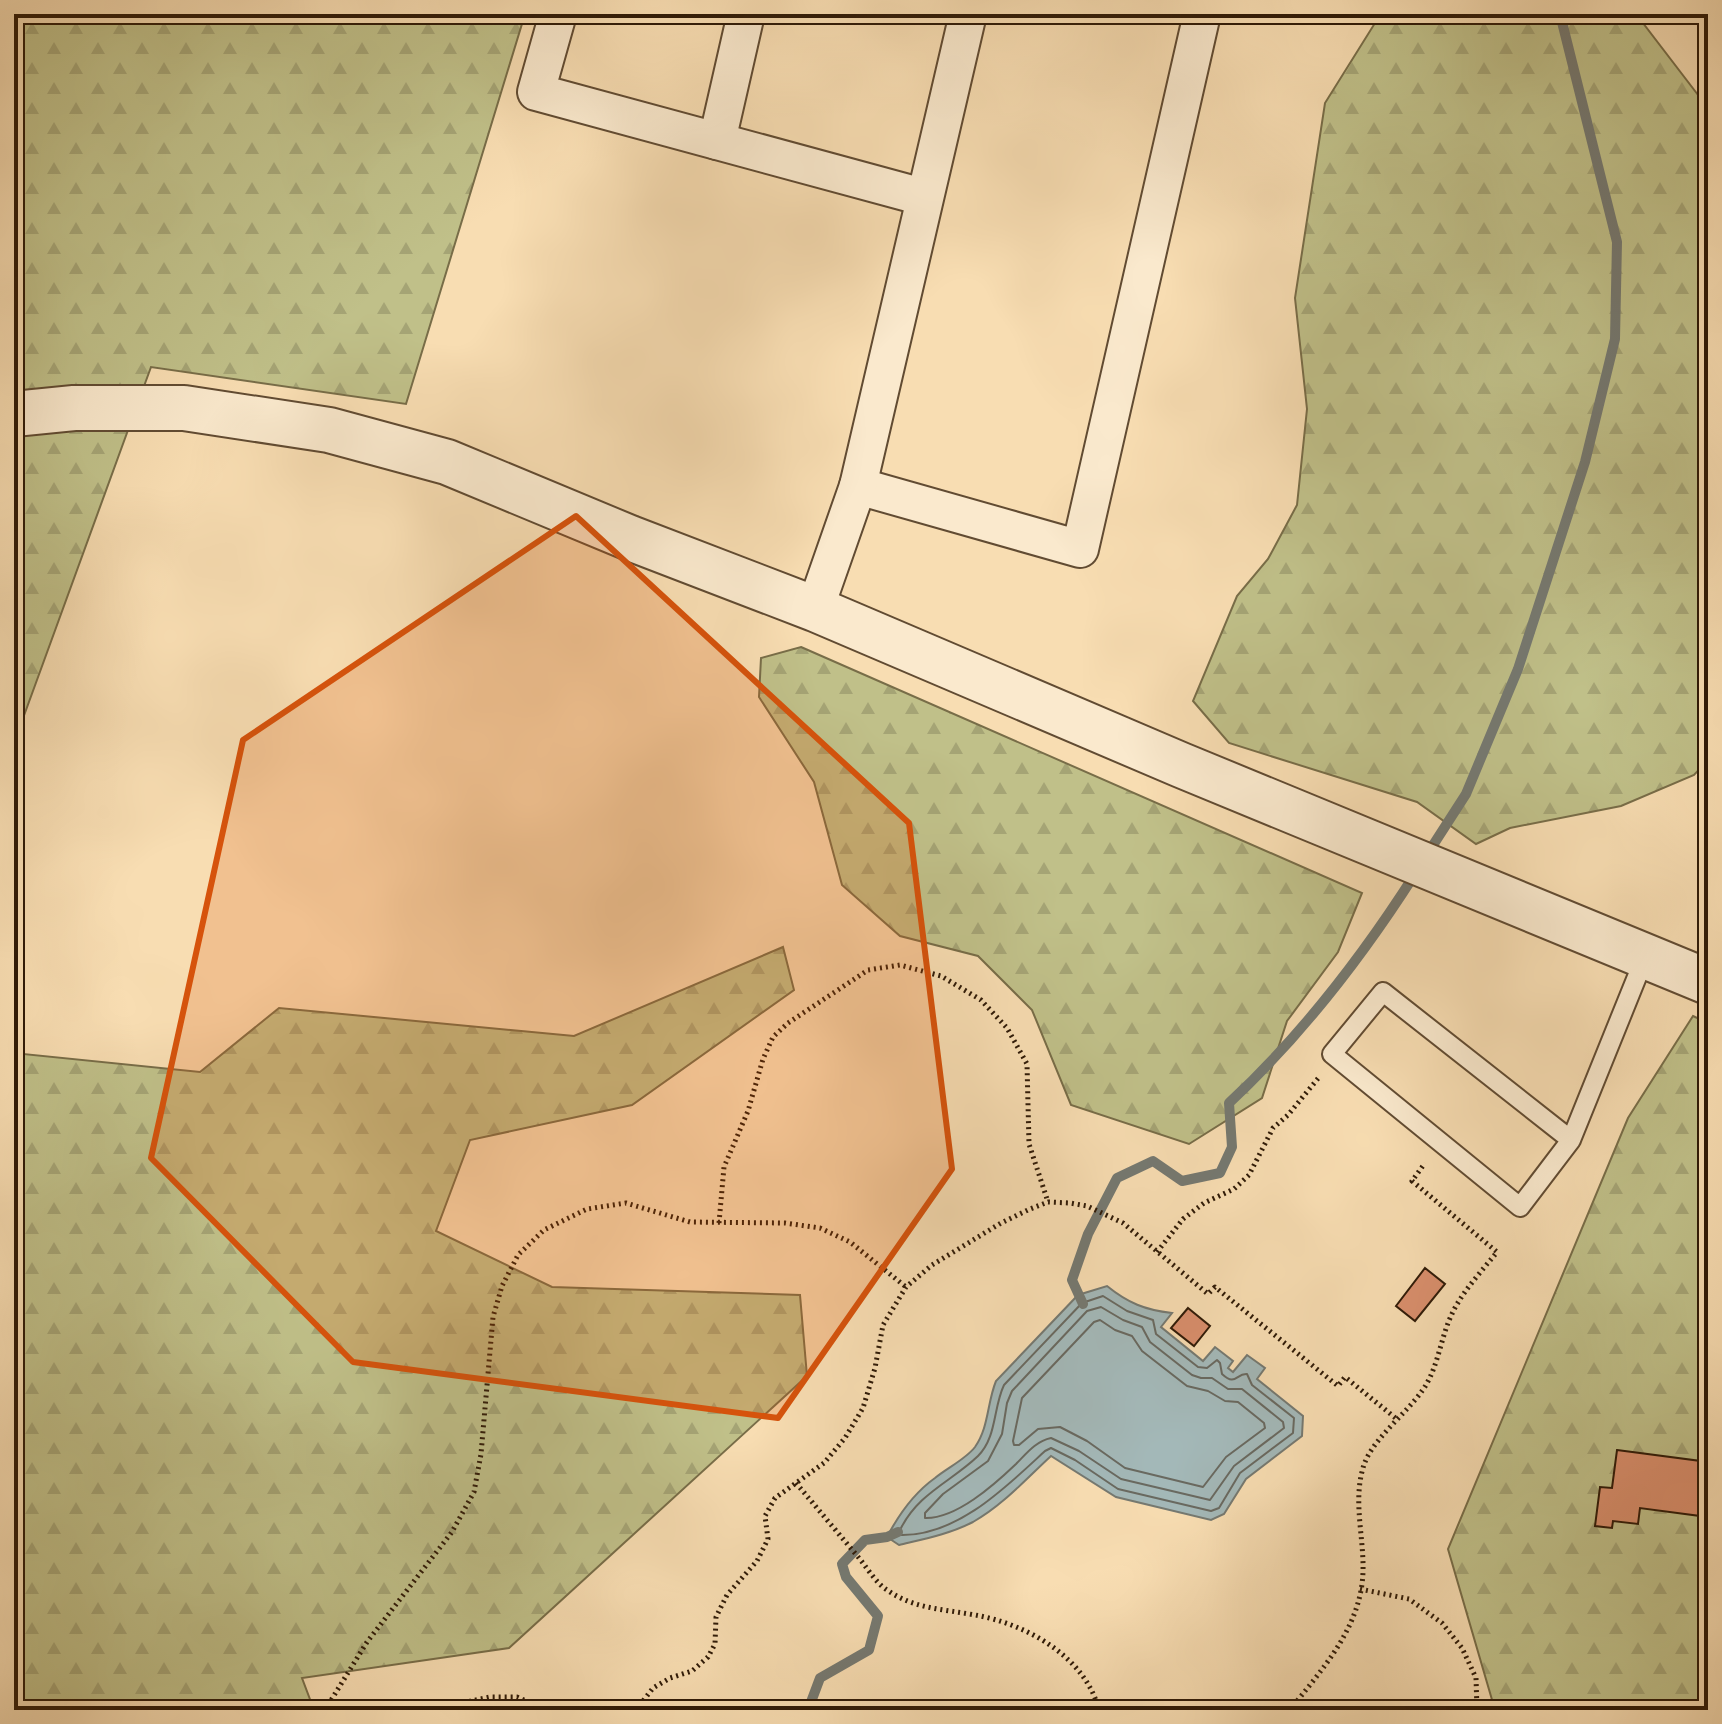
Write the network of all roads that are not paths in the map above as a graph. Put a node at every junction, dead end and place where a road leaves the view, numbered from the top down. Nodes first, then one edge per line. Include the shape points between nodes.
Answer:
1 (558, 14) edge
2 (746, 14) edge
3 (968, 14) edge
4 (1202, 14) edge
5 (717, 141) junction
6 (923, 197) junction
7 (14, 414) edge
8 (858, 486) junction
9 (815, 609) junction
10 (1646, 954) junction
11 (1708, 982) edge
12 (1571, 1140) junction

1 - 5 street via 536,92
2 - 5 street
3 - 6 street
4 - 8 street via 1080,549
5 - 6 street
6 - 8 street
7 - 9 street via 184,408 329,430 447,462
8 - 9 street
9 - 10 street
10 - 11 street
10 - 12 lane
12 - 12 lane via 1520,1207 1332,1054 1383,992

